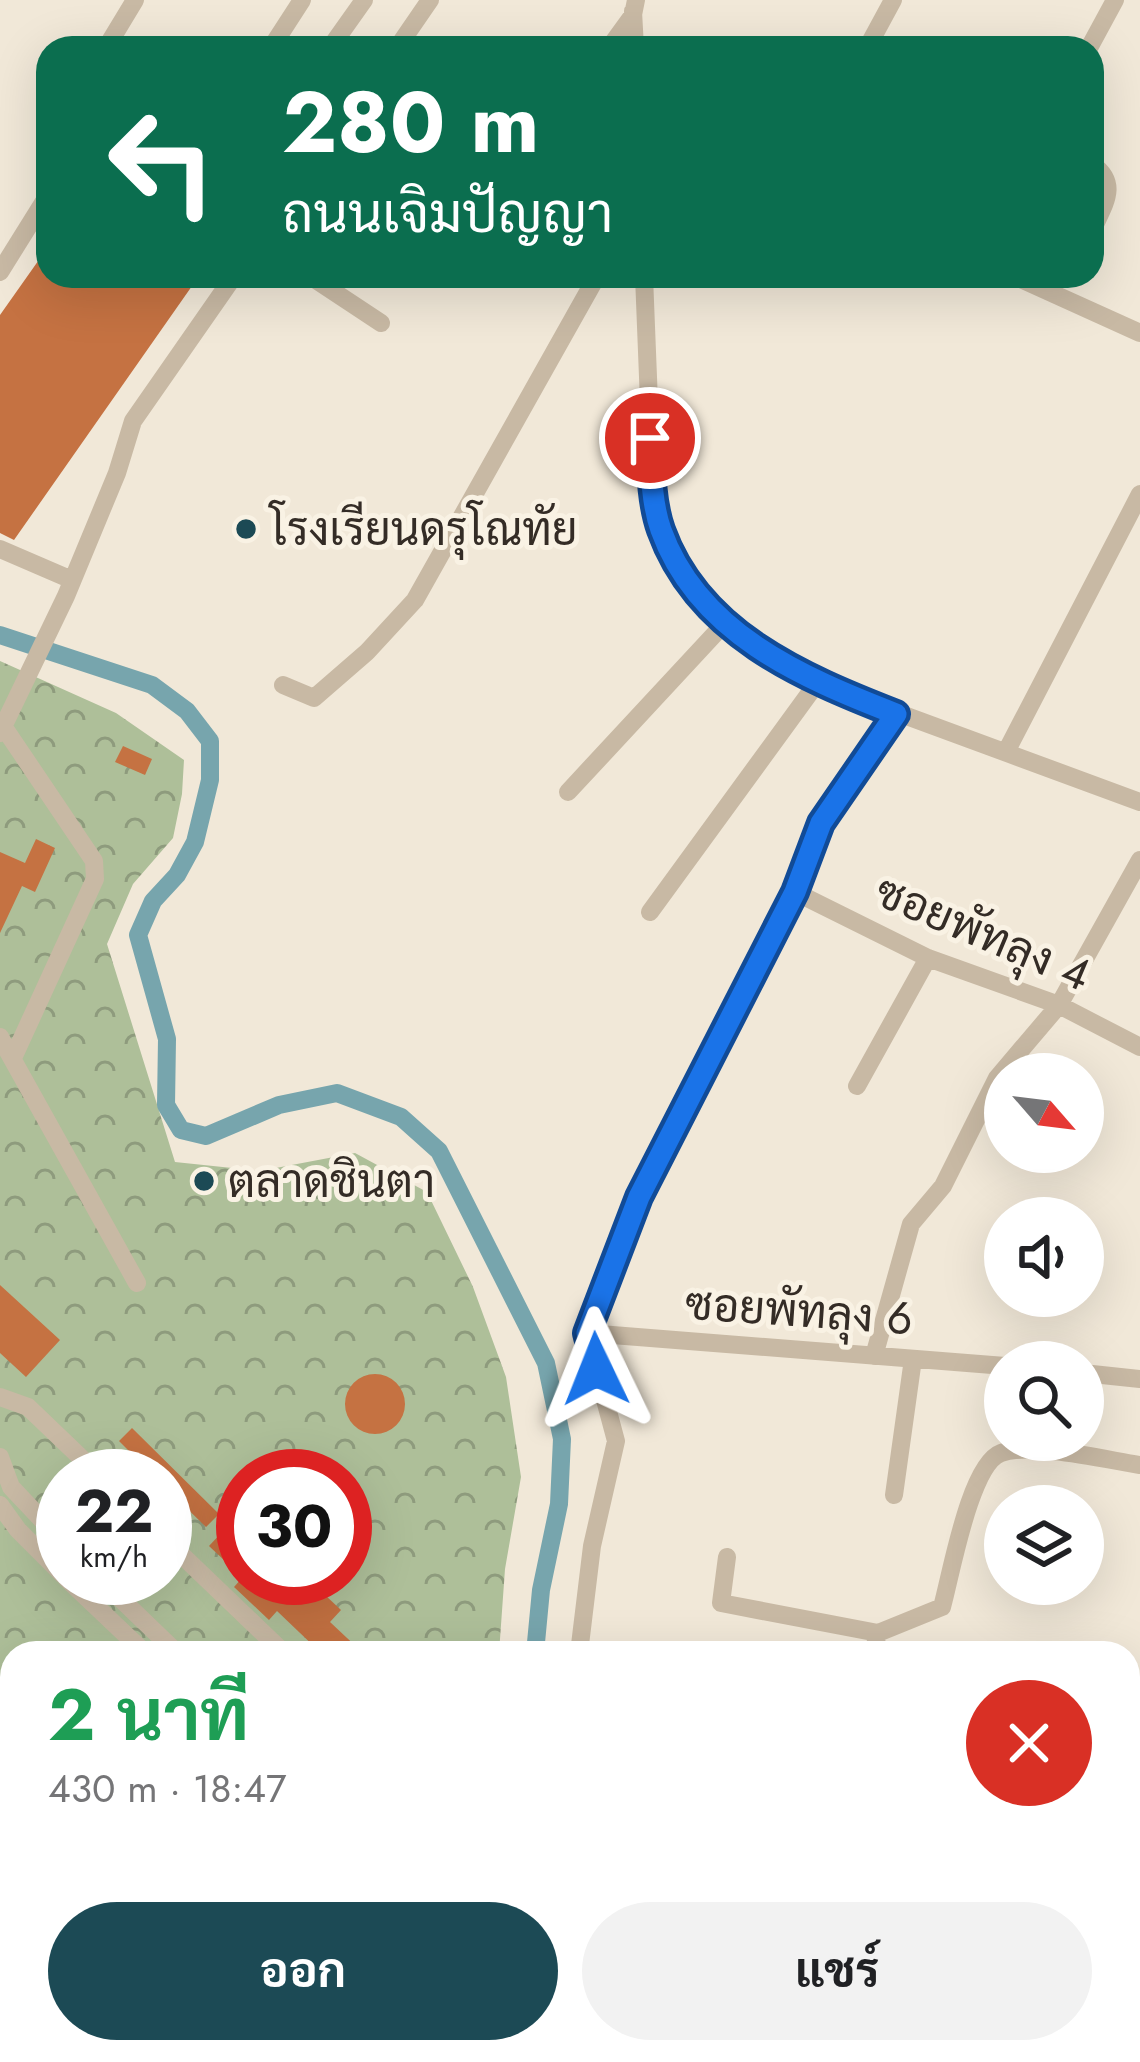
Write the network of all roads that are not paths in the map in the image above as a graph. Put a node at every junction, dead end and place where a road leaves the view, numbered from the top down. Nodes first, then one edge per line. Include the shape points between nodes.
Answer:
1 (135, 0) edge
2 (302, 0) edge
3 (364, 0) edge
4 (430, 0) edge
5 (893, 0) edge
6 (1115, 0) edge
7 (633, 5) edge
8 (113, 36) edge
9 (279, 36) edge
10 (338, 36) edge
11 (405, 36) edge
12 (616, 36) edge
13 (634, 36) edge
14 (874, 36) edge
15 (1096, 36) edge
16 (1104, 175) edge
17 (1104, 205) edge
18 (36, 214) edge
19 (0, 272) edge
20 (226, 288) edge
21 (328, 288) edge
22 (590, 288) edge
23 (644, 288) edge
24 (1042, 288) edge
25 (1065, 288) edge
26 (1061, 296) junction
27 (381, 323) dead end
28 (1140, 333) edge
29 (1140, 494) edge
30 (0, 549) edge
31 (69, 588) junction
32 (724, 624) junction
33 (817, 683) junction
34 (284, 685) dead end
35 (896, 714) junction
36 (2, 729) edge
37 (1006, 752) junction
38 (568, 791) dead end
39 (1140, 802) edge
40 (1140, 860) edge
41 (795, 892) junction
42 (650, 912) dead end
43 (928, 958) junction
44 (1060, 1005) junction
45 (0, 1037) edge
46 (1140, 1047) edge
47 (13, 1058) junction
48 (857, 1087) dead end
49 (137, 1283) dead end
50 (587, 1333) junction
51 (874, 1356) junction
52 (913, 1359) junction
53 (984, 1364) edge
54 (1104, 1374) edge
55 (1140, 1378) edge
56 (0, 1397) edge
57 (72, 1449) edge
58 (0, 1457) edge
59 (1140, 1465) edge
60 (894, 1495) dead end
61 (0, 1505) edge
62 (36, 1513) edge
63 (36, 1548) edge
64 (728, 1557) dead end
65 (192, 1565) edge
66 (94, 1605) edge
67 (128, 1605) edge
68 (132, 1641) edge
69 (165, 1641) edge
70 (271, 1641) edge
71 (580, 1641) edge
72 (868, 1641) edge
73 (880, 1641) edge

1 - 8 street
2 - 9 street
3 - 10 street
4 - 11 street
5 - 14 street
6 - 15 street
7 - 12 street
7 - 13 street
16 - 17 street
18 - 19 street
20 - 31 street via 142,404
21 - 27 street
22 - 34 street via 415,600 314,698
23 - 32 street via 660,528 684,576
24 - 26 street
25 - 26 street
26 - 28 street
29 - 37 street
30 - 31 street
31 - 36 street
32 - 33 street
32 - 38 street
33 - 35 street
33 - 42 street
35 - 37 street
35 - 41 street via 821,823
36 - 47 street via 94,861 95,879
37 - 39 street
40 - 44 street
41 - 43 street, ซอยพัทลุง 4
41 - 50 street via 639,1197
43 - 44 street, ซอยพัทลุง 4
43 - 48 street
44 - 46 street, ซอยพัทลุง 4
44 - 51 street via 997,1078 943,1186 911,1224
45 - 47 street
47 - 49 street
50 - 51 street, ซอยพัทลุง 6
50 - 71 street via 616,1441
51 - 52 street, ซอยพัทลุง 6
52 - 53 street, ซอยพัทลุง 6
52 - 60 street
54 - 55 street
56 - 57 street via 28,1407
58 - 62 street via 11,1487
59 - 73 street via 1050,1451 1001,1453 976,1485 942,1607
61 - 63 street
64 - 72 street via 721,1603
65 - 70 street
66 - 68 street
67 - 69 street

